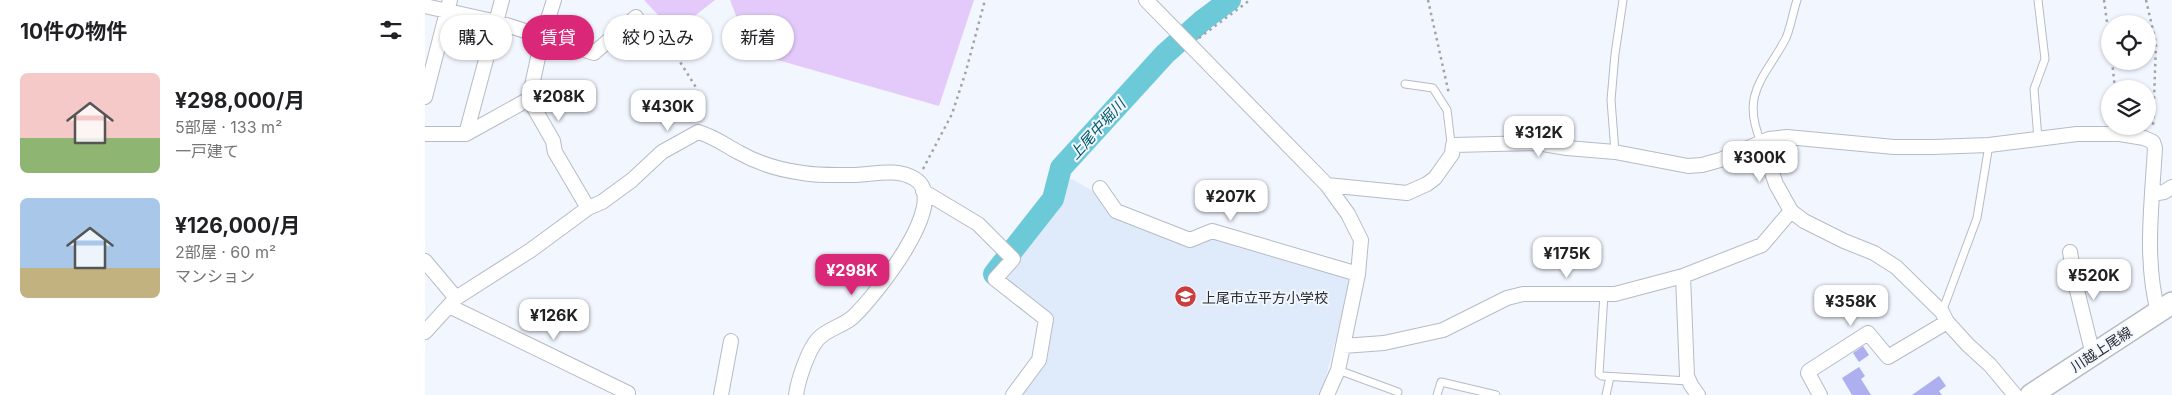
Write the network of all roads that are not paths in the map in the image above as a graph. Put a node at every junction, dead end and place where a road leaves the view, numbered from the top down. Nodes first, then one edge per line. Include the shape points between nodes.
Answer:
1 (502, 0) edge
2 (554, 0) edge
3 (1146, 0) edge
4 (1623, 0) edge
5 (1797, 0) edge
6 (2038, 0) edge
7 (425, 6) edge
8 (449, 6) edge
9 (476, 15) edge
10 (499, 15) edge
11 (549, 15) edge
12 (604, 44) edge
13 (594, 53) edge
14 (486, 60) edge
15 (538, 60) edge
16 (1405, 84) dead end
17 (425, 97) edge
18 (529, 99) junction
19 (425, 134) edge
20 (466, 134) junction
21 (2038, 139) junction
22 (1761, 142) junction
23 (1453, 145) junction
24 (1989, 145) junction
25 (1615, 152) junction
26 (920, 185) junction
27 (1327, 185) junction
28 (2172, 187) edge
29 (1099, 188) dead end
30 (2152, 194) junction
31 (588, 208) junction
32 (1791, 211) junction
33 (2071, 252) dead end
34 (425, 261) edge
35 (1358, 274) junction
36 (1683, 276) junction
37 (1604, 294) junction
38 (453, 302) junction
39 (2165, 308) edge
40 (1945, 317) junction
41 (425, 332) edge
42 (731, 341) dead end
43 (1343, 346) junction
44 (2093, 354) junction
45 (1338, 370) junction
46 (1610, 377) junction
47 (1689, 381) junction
48 (1398, 392) dead end
49 (627, 395) edge
50 (721, 395) edge
51 (796, 395) edge
52 (1013, 395) edge
53 (1327, 395) edge
54 (1437, 395) edge
55 (1496, 395) edge
56 (1607, 395) edge
57 (1698, 395) edge
58 (1819, 395) edge
59 (2015, 395) edge
60 (2031, 395) edge

1 - 10 street
2 - 11 street
3 - 27 street
4 - 25 lane via 1611,100
5 - 22 lane via 1786,38 1755,92 1754,118
6 - 21 lane via 2045,59 2034,88
7 - 8 street
8 - 9 street
8 - 17 street
12 - 13 street
14 - 20 street
15 - 18 street
16 - 23 lane via 1433,88 1447,110
18 - 20 street
18 - 31 street
19 - 20 street
21 - 24 street
21 - 30 street via 2111,134 2153,142
22 - 24 street via 1787,137 1894,147
22 - 25 street via 1720,160 1695,166
22 - 32 street via 1776,184
23 - 25 street via 1537,143
23 - 27 street via 1452,154 1435,178 1407,193
24 - 40 lane via 1977,218
26 - 31 street via 906,174 894,172 805,174 774,169 698,132 662,152 609,197
26 - 51 street via 924,215 917,230 890,274 853,317 818,339 798,381
26 - 52 street via 978,224 1013,259 995,279 1046,319 1039,360
27 - 35 street via 1348,214 1361,240
28 - 30 street
29 - 35 street via 1115,211 1190,240 1212,231
30 - 39 street via 2152,287
31 - 38 street
32 - 36 street via 1762,245
32 - 40 street via 1804,221 1896,267
33 - 44 street
34 - 38 street
35 - 43 street
36 - 37 street
36 - 47 street via 1685,358
37 - 43 street via 1523,294 1507,298 1443,330 1385,343
37 - 46 lane via 1599,374
38 - 41 street
38 - 49 street
39 - 44 main road, 川越上尾線
40 - 58 street via 1888,358 1868,333 1809,370
40 - 59 street
42 - 50 street
43 - 45 street
44 - 60 main road, 川越上尾線
45 - 48 lane
45 - 53 street
46 - 47 lane
46 - 56 lane
47 - 57 street
54 - 55 lane via 1441,382

